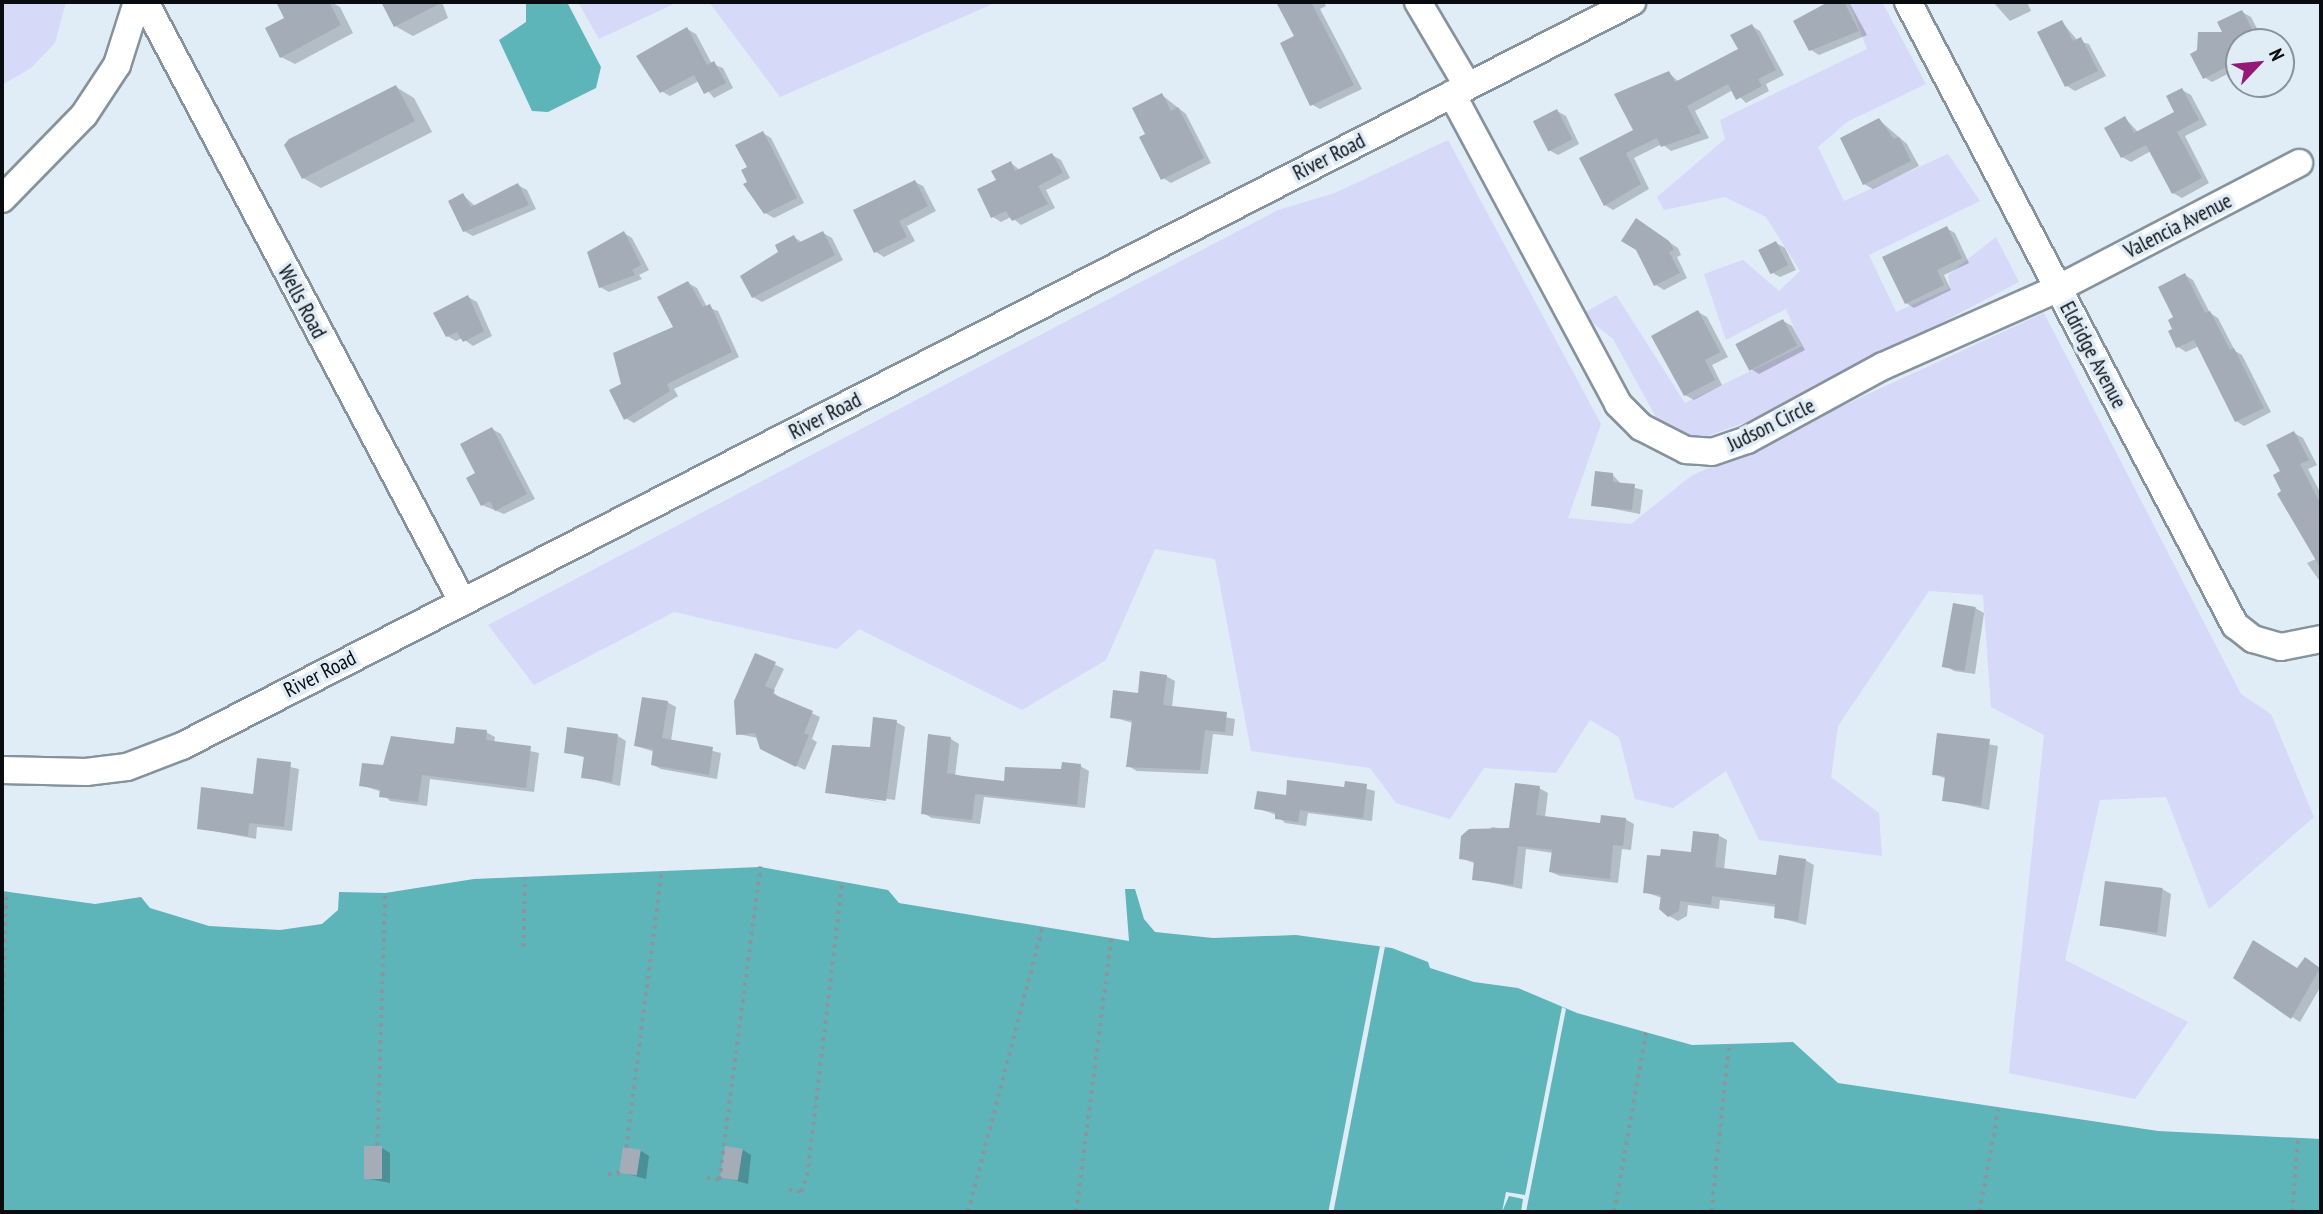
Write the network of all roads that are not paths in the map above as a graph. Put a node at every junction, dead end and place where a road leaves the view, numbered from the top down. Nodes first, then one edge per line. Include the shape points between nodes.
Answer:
1 (137, 2) edge
2 (145, 2) edge
3 (1418, 2) edge
4 (1632, 2) edge
5 (1908, 2) edge
6 (1460, 90) junction
7 (2299, 163) dead end
8 (2, 199) edge
9 (2057, 289) junction
10 (463, 601) junction
11 (2321, 639) edge
12 (2, 771) edge

1 - 8 street via 117,65 84,115
2 - 10 street, Wells Road
3 - 6 street, Judson Circle
4 - 6 street, River Road
5 - 9 street, Eldridge Avenue
6 - 9 street, Judson Circle via 1618,404 1641,427 1686,450 1712,452 1747,440 1883,366
6 - 10 street, River Road
7 - 9 street, Valencia Avenue
9 - 11 street, Eldridge Avenue via 2235,625 2253,639 2281,647
10 - 12 street, River Road via 156,757 127,767 86,772

